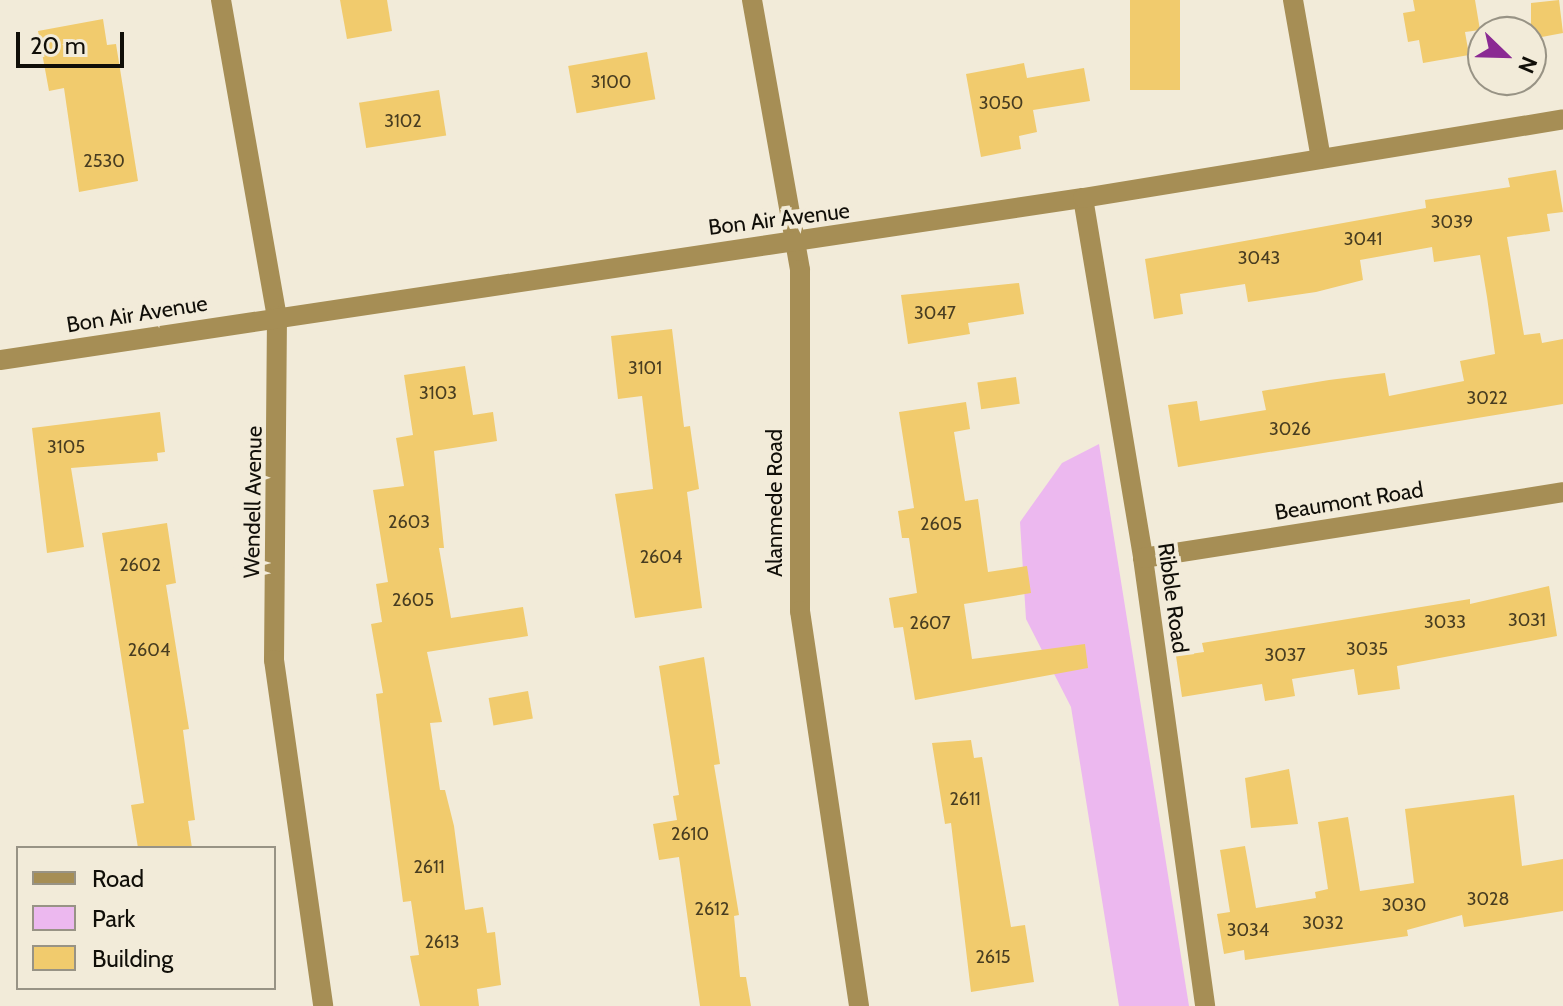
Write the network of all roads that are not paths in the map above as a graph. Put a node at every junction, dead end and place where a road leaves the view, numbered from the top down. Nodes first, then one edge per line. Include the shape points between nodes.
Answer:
1 (221, 0) edge
2 (752, 0) edge
3 (1293, 0) edge
4 (1563, 119) edge
5 (1321, 159) junction
6 (1083, 198) junction
7 (797, 240) junction
8 (277, 316) junction
9 (0, 360) edge
10 (1563, 492) edge
11 (1143, 558) junction
12 (323, 1006) edge
13 (859, 1006) edge
14 (1205, 1006) edge

1 - 8 street, Wendell Avenue
2 - 7 street, Alanmede Road
3 - 5 street
4 - 5 street, Bon Air Avenue
5 - 6 street, Bon Air Avenue
6 - 7 street, Bon Air Avenue
6 - 11 street, Ribble Road
7 - 8 street, Bon Air Avenue
7 - 13 street, Alanmede Road via 800,611
8 - 9 street, Bon Air Avenue
8 - 12 street, Wendell Avenue via 274,660
10 - 11 street, Beaumont Road
11 - 14 street, Ribble Road

